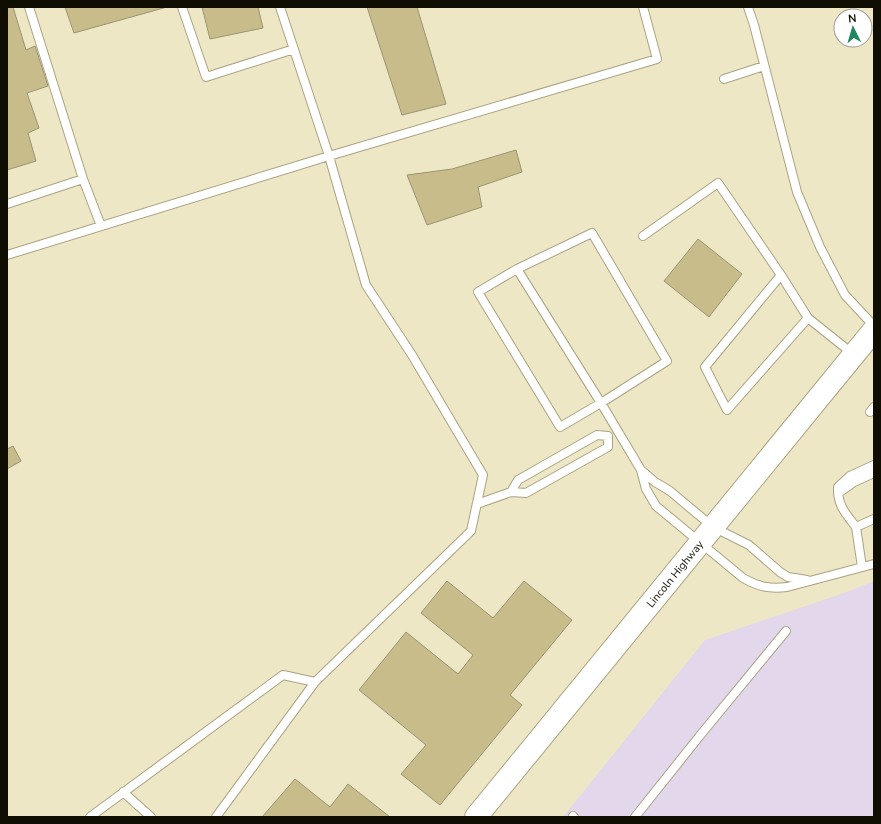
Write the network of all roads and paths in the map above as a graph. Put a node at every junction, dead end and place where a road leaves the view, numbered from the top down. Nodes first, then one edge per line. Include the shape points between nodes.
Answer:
1 (29, 7) edge
2 (182, 7) edge
3 (280, 7) edge
4 (643, 7) edge
5 (748, 7) edge
6 (294, 49) junction
7 (764, 66) junction
8 (724, 79) dead end
9 (329, 156) junction
10 (83, 179) junction
11 (7, 204) edge
12 (101, 226) junction
13 (643, 236) dead end
14 (7, 255) edge
15 (517, 269) junction
16 (781, 275) junction
17 (808, 318) junction
18 (874, 326) edge
19 (874, 330) edge
20 (853, 355) junction
21 (601, 403) junction
22 (617, 428) junction
23 (608, 436) junction
24 (874, 465) edge
25 (641, 470) junction
26 (874, 473) edge
27 (511, 492) junction
28 (837, 496) junction
29 (477, 504) junction
30 (874, 519) edge
31 (856, 527) junction
32 (706, 534) junction
33 (874, 564) edge
34 (862, 567) junction
35 (811, 581) junction
36 (786, 631) dead end
37 (315, 682) junction
38 (123, 792) junction
39 (90, 817) edge
40 (151, 817) edge
41 (216, 817) edge
42 (476, 817) edge
43 (635, 817) edge

1 - 10 lane
2 - 6 lane via 206,77
3 - 6 lane
4 - 9 lane via 657,59
5 - 7 lane
6 - 9 lane
7 - 8 lane
7 - 18 lane via 797,192 820,247 844,295
9 - 12 lane
9 - 29 lane via 366,285 412,355 483,475
10 - 11 lane
10 - 12 lane
12 - 14 lane
13 - 16 lane via 718,184
15 - 21 lane
15 - 21 lane via 478,292 560,427
15 - 21 lane via 592,233 667,361
16 - 17 lane
16 - 17 lane via 705,366 727,410
17 - 20 lane
19 - 20 main road, Lincoln Highway
20 - 32 main road, Lincoln Highway
21 - 22 lane
22 - 23 lane
22 - 25 lane
23 - 27 lane via 597,435 518,480
23 - 27 lane via 608,447 526,493
24 - 28 lane via 850,476 838,487
25 - 32 lane via 670,491
25 - 32 lane via 646,489 656,506
26 - 28 lane via 854,482
27 - 29 lane
28 - 31 lane via 841,507
29 - 37 lane via 471,531
30 - 31 lane
31 - 34 lane
32 - 35 lane via 749,545 788,577
32 - 35 lane via 743,578 759,586 775,588
32 - 42 main road, Lincoln Highway
33 - 34 lane
34 - 35 lane
36 - 43 lane
37 - 38 lane via 283,674
37 - 41 lane
38 - 39 lane
38 - 40 lane

